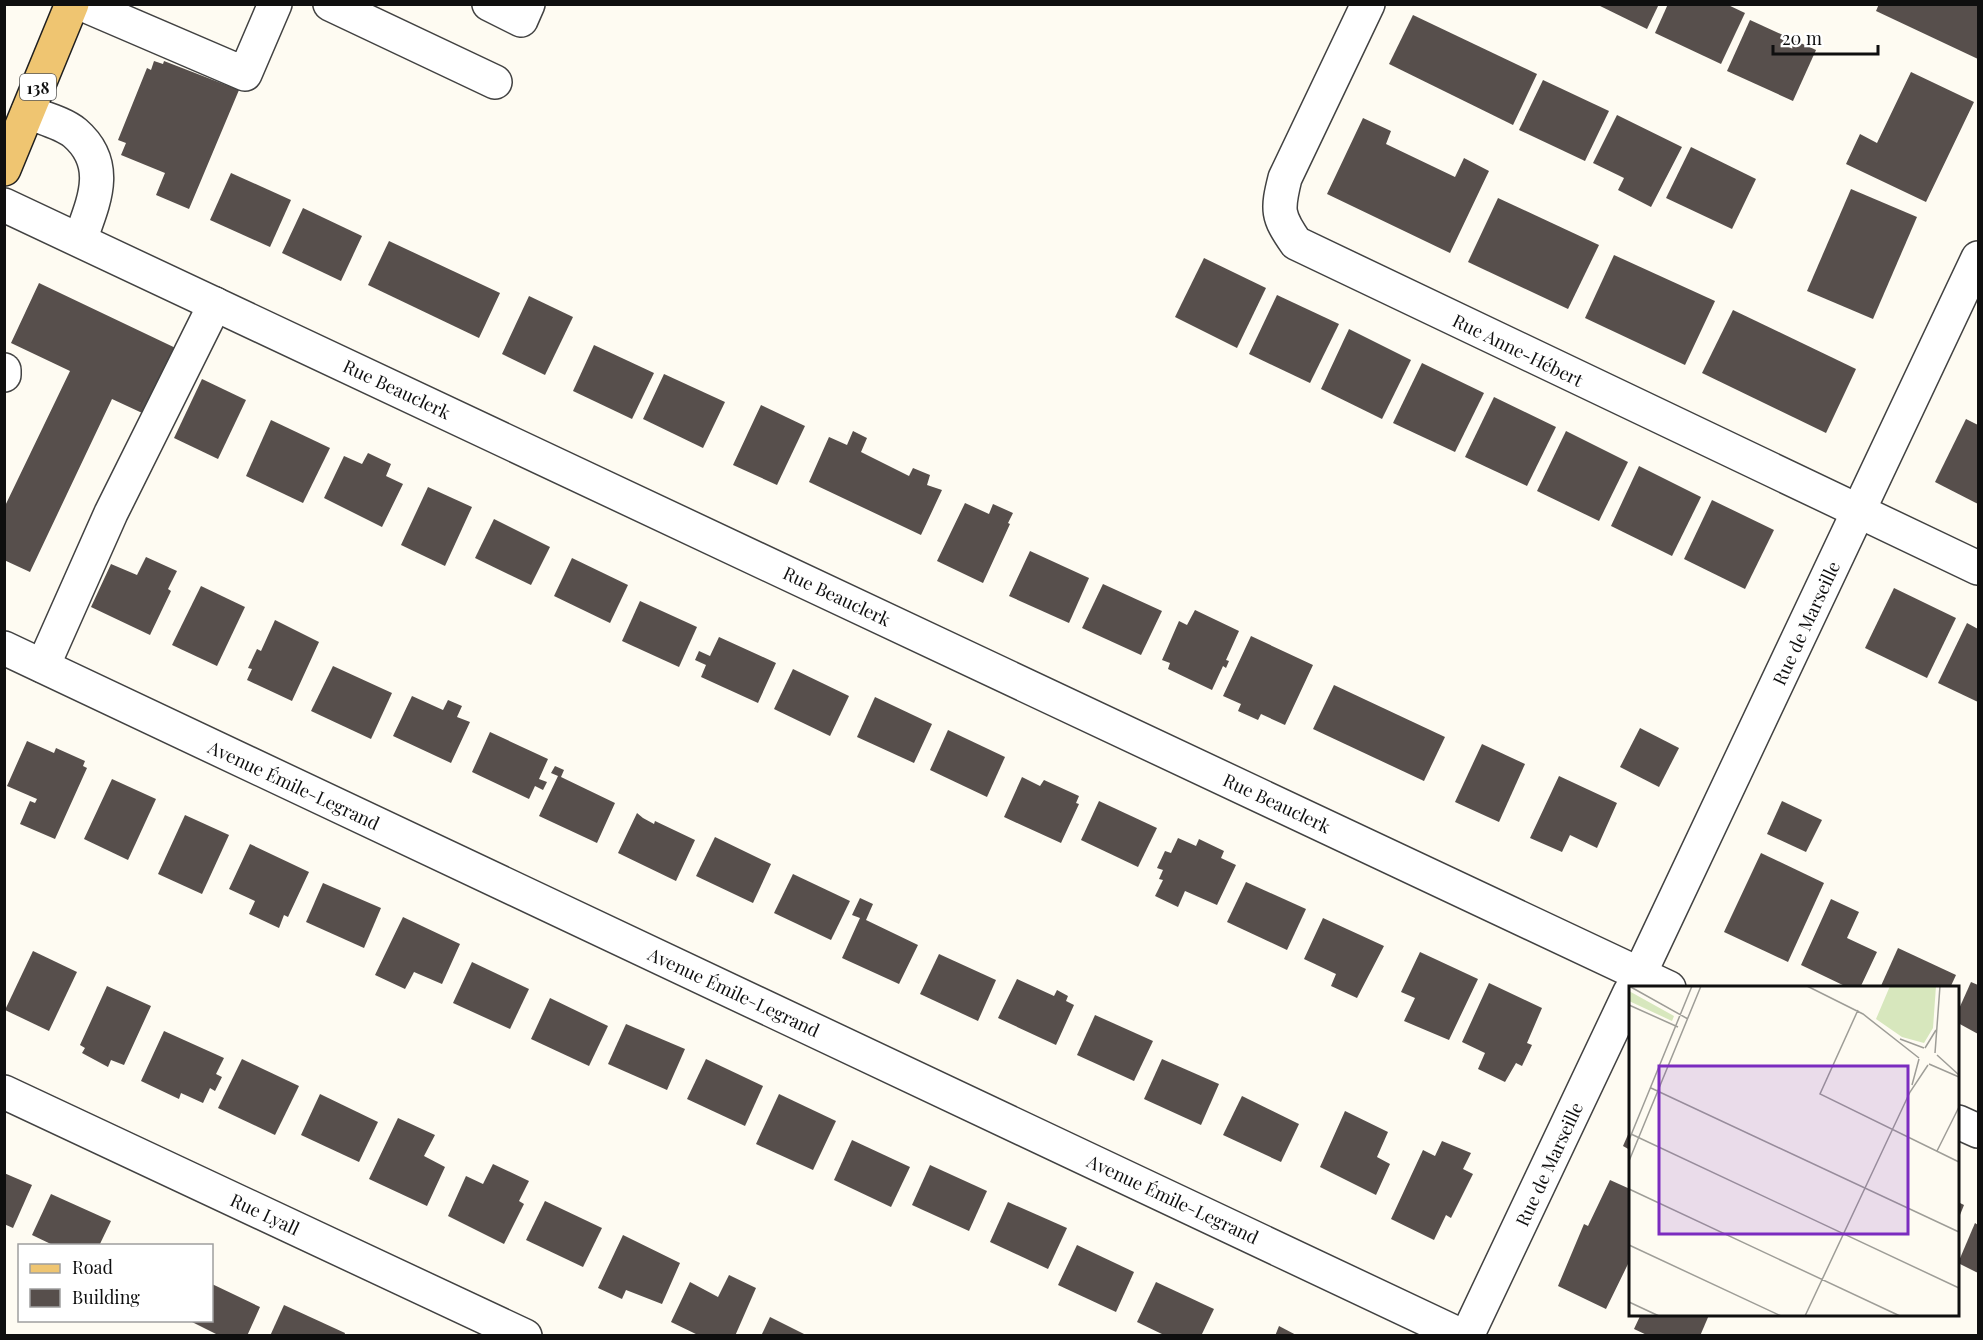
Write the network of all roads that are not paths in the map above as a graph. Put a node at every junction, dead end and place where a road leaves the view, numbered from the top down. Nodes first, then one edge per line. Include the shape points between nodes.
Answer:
1 (72, 4) edge
2 (82, 4) edge
3 (275, 4) edge
4 (330, 4) edge
5 (489, 4) edge
6 (528, 4) edge
7 (1368, 4) edge
8 (495, 82) dead end
9 (28, 112) junction
10 (4, 169) edge
11 (4, 205) edge
12 (80, 240) junction
13 (1978, 258) edge
14 (215, 304) junction
15 (4, 370) edge
16 (4, 375) edge
17 (1858, 513) junction
18 (1978, 568) edge
19 (4, 648) edge
20 (43, 666) junction
21 (1634, 985) edge
22 (1652, 986) edge
23 (1629, 995) edge
24 (4, 1092) edge
25 (1959, 1122) edge
26 (1978, 1131) edge
27 (525, 1335) edge
28 (1462, 1335) edge
29 (1467, 1335) edge

1 - 9 main road, 138
2 - 3 street via 245,74
4 - 8 street
5 - 6 street via 521,20
7 - 17 street, Rue Anne-Hébert via 1285,178 1279,201 1281,222 1296,243
9 - 10 main road, 138
9 - 12 street via 74,132 88,149 98,189
11 - 12 street, Rue Beauclerk
12 - 14 street, Rue Beauclerk
13 - 17 street, Rue de Marseille
14 - 20 street via 111,513
14 - 21 street, Rue Beauclerk
15 - 16 street
17 - 18 street, Rue Anne-Hébert
17 - 21 street, Rue de Marseille
19 - 20 street, Avenue Émile-Legrand
20 - 28 street, Avenue Émile-Legrand
21 - 22 street, Rue Beauclerk
23 - 29 street, Rue de Marseille
24 - 27 street, Rue Lyall
25 - 26 street

